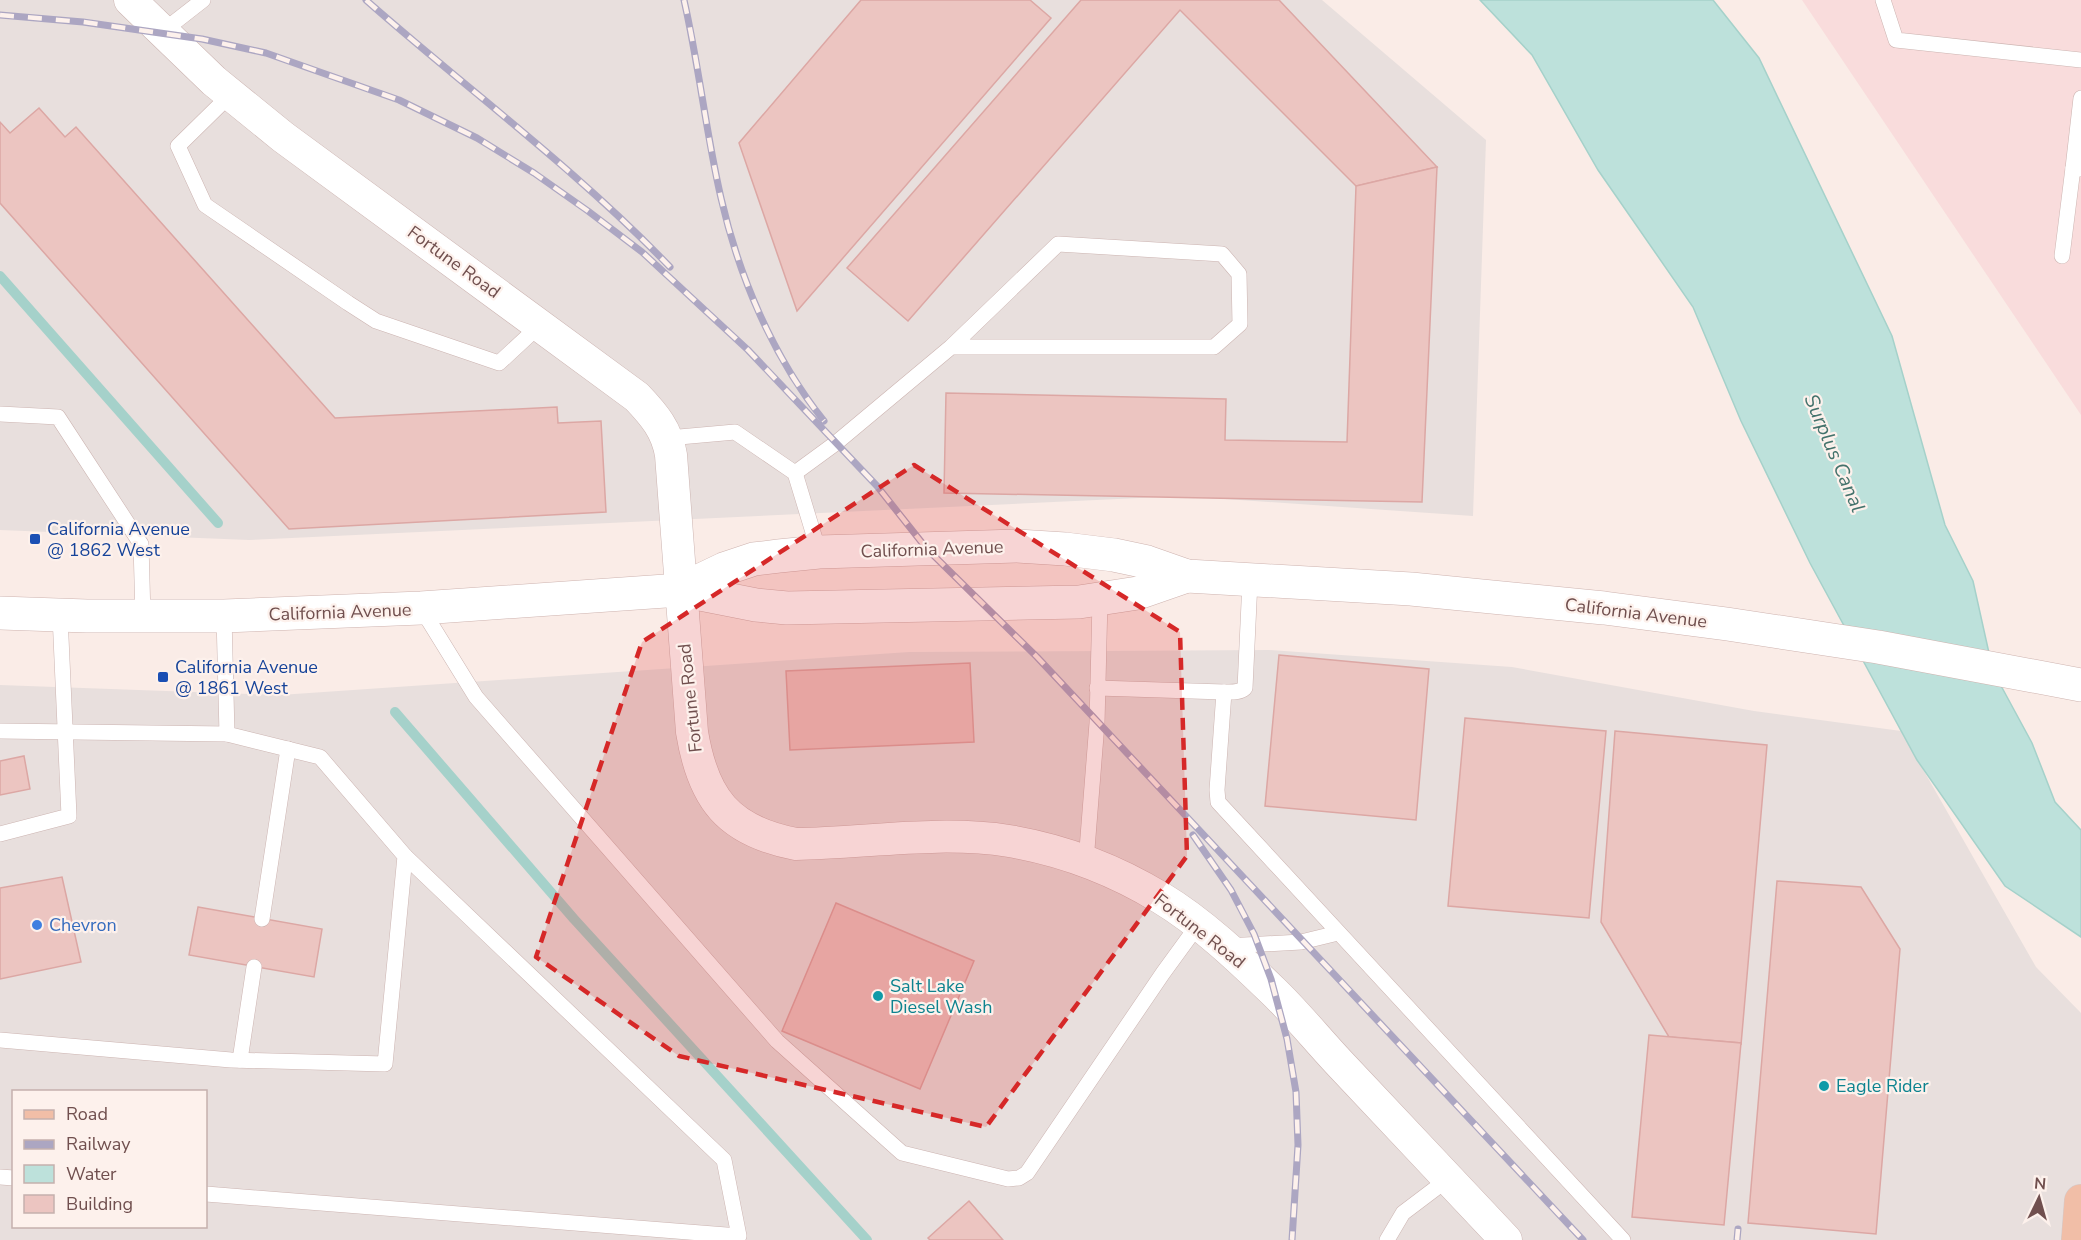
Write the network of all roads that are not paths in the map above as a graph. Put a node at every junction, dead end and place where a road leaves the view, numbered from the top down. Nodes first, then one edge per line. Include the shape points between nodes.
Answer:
1 (130, 0) edge
2 (203, 0) edge
3 (1883, 0) edge
4 (162, 32) junction
5 (2081, 60) edge
6 (231, 94) junction
7 (2081, 98) edge
8 (2077, 168) edge
9 (2062, 256) dead end
10 (540, 325) junction
11 (951, 347) junction
12 (0, 414) edge
13 (668, 438) junction
14 (795, 473) junction
15 (819, 552) junction
16 (1187, 576) junction
17 (1250, 581) junction
18 (680, 590) junction
19 (1100, 600) junction
20 (422, 608) junction
21 (0, 613) edge
22 (60, 615) junction
23 (143, 616) junction
24 (224, 616) junction
25 (2081, 685) edge
26 (1097, 688) junction
27 (1224, 692) junction
28 (0, 731) edge
29 (65, 731) junction
30 (227, 734) junction
31 (288, 749) junction
32 (0, 834) edge
33 (405, 856) junction
34 (1086, 862) junction
35 (262, 919) dead end
36 (1198, 925) junction
37 (1338, 933) junction
38 (1224, 946) junction
39 (254, 967) dead end
40 (0, 1040) edge
41 (240, 1060) junction
42 (1448, 1179) junction
43 (207, 1194) edge
44 (2081, 1200) edge
45 (738, 1238) edge
46 (1387, 1240) edge
47 (1506, 1240) edge
48 (1623, 1240) edge
49 (2078, 1240) edge

1 - 4 street, Fortune Road
2 - 4 lane
3 - 5 lane via 1896,40
4 - 6 street, Fortune Road
6 - 10 street, Fortune Road via 283,137
6 - 10 lane via 178,146 205,205 376,321 499,363
7 - 8 lane
8 - 9 lane
10 - 13 street, Fortune Road via 637,397
11 - 11 lane via 1214,347 1240,324 1239,274 1222,254 1058,244
11 - 14 lane
12 - 23 lane via 58,417 141,544
13 - 14 lane via 735,432
13 - 18 street, Fortune Road
14 - 15 lane
15 - 16 main road, California Avenue via 1017,546 1065,549 1125,557
15 - 18 main road, California Avenue via 754,559 724,568
16 - 17 main road, California Avenue
16 - 19 main road, California Avenue via 1138,593
17 - 25 main road, California Avenue via 1411,589 1604,608 1858,644
17 - 27 lane via 1245,688
18 - 19 main road, California Avenue via 787,608
18 - 20 main road, California Avenue
18 - 34 street, Fortune Road via 695,752 710,792 739,824 754,833 796,844 979,837 1043,848
19 - 26 lane
20 - 24 main road, California Avenue
20 - 36 lane via 476,697 777,1041 902,1153 1008,1179 1027,1173
21 - 22 main road, California Avenue
22 - 23 main road, California Avenue
22 - 29 lane
23 - 24 main road, California Avenue
24 - 30 lane
26 - 27 lane
26 - 34 lane
27 - 37 lane via 1218,802
28 - 29 lane
29 - 30 lane
29 - 32 lane via 69,816
30 - 31 lane
31 - 33 lane via 320,757
31 - 35 lane
33 - 41 lane via 385,1064
33 - 45 lane via 724,1160
34 - 36 street, Fortune Road via 1162,898
36 - 38 street, Fortune Road
37 - 38 lane via 1301,942
37 - 48 lane
38 - 42 street, Fortune Road via 1275,992
39 - 41 lane
40 - 41 lane
42 - 46 lane via 1403,1213
42 - 47 street, Fortune Road
43 - 45 lane
44 - 49 main road

